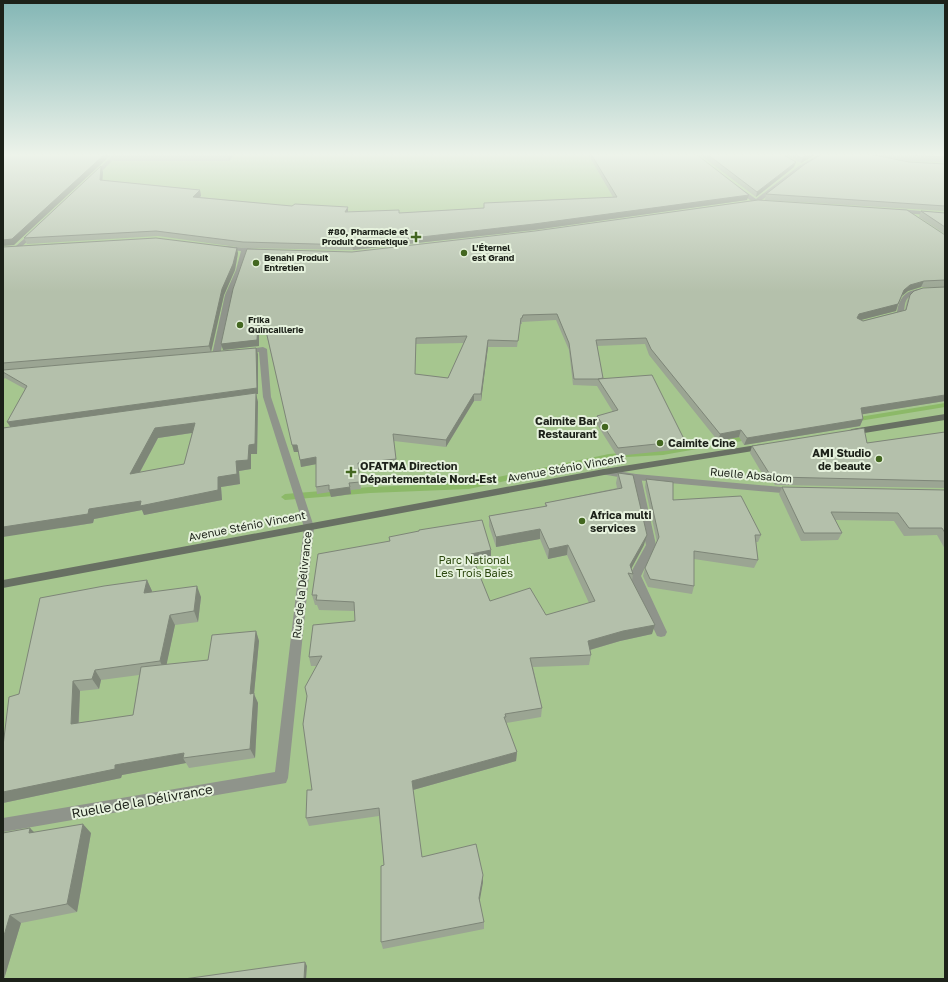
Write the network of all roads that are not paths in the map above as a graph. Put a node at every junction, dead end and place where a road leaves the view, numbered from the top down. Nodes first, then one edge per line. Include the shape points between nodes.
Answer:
1 (753, 200) edge
2 (759, 200) edge
3 (756, 202) junction
4 (764, 202) edge
5 (748, 203) edge
6 (890, 211) edge
7 (906, 212) junction
8 (945, 214) edge
9 (919, 221) edge
10 (39, 228) edge
11 (18, 247) junction
12 (26, 247) edge
13 (11, 248) edge
14 (220, 248) edge
15 (244, 250) junction
16 (263, 251) edge
17 (945, 290) edge
18 (880, 320) edge
19 (945, 418) edge
20 (840, 434) edge
21 (769, 446) edge
22 (604, 472) junction
23 (636, 477) junction
24 (804, 491) edge
25 (309, 526) junction
26 (3, 584) edge
27 (661, 632) dead end
28 (281, 778) joint
29 (3, 825) edge

1 - 3 street
2 - 3 street
3 - 4 street
3 - 5 street
6 - 7 street
7 - 8 street
7 - 9 street
10 - 11 street
11 - 12 street
11 - 13 street
14 - 15 street
15 - 16 street
15 - 25 street, Rue de la Délivrance via 229,295 220,354 263,349 263,397
17 - 18 street via 912,292 905,296 900,313
19 - 20 main road
21 - 22 main road, Avenue Sténio Vincent
22 - 23 street, Ruelle Absalom
22 - 25 main road, Avenue Sténio Vincent
23 - 24 street, Ruelle Absalom
23 - 27 street via 651,545 636,576
25 - 26 main road, Avenue Sténio Vincent
25 - 28 street, Rue de la Délivrance
28 - 29 street, Ruelle de la Délivrance

